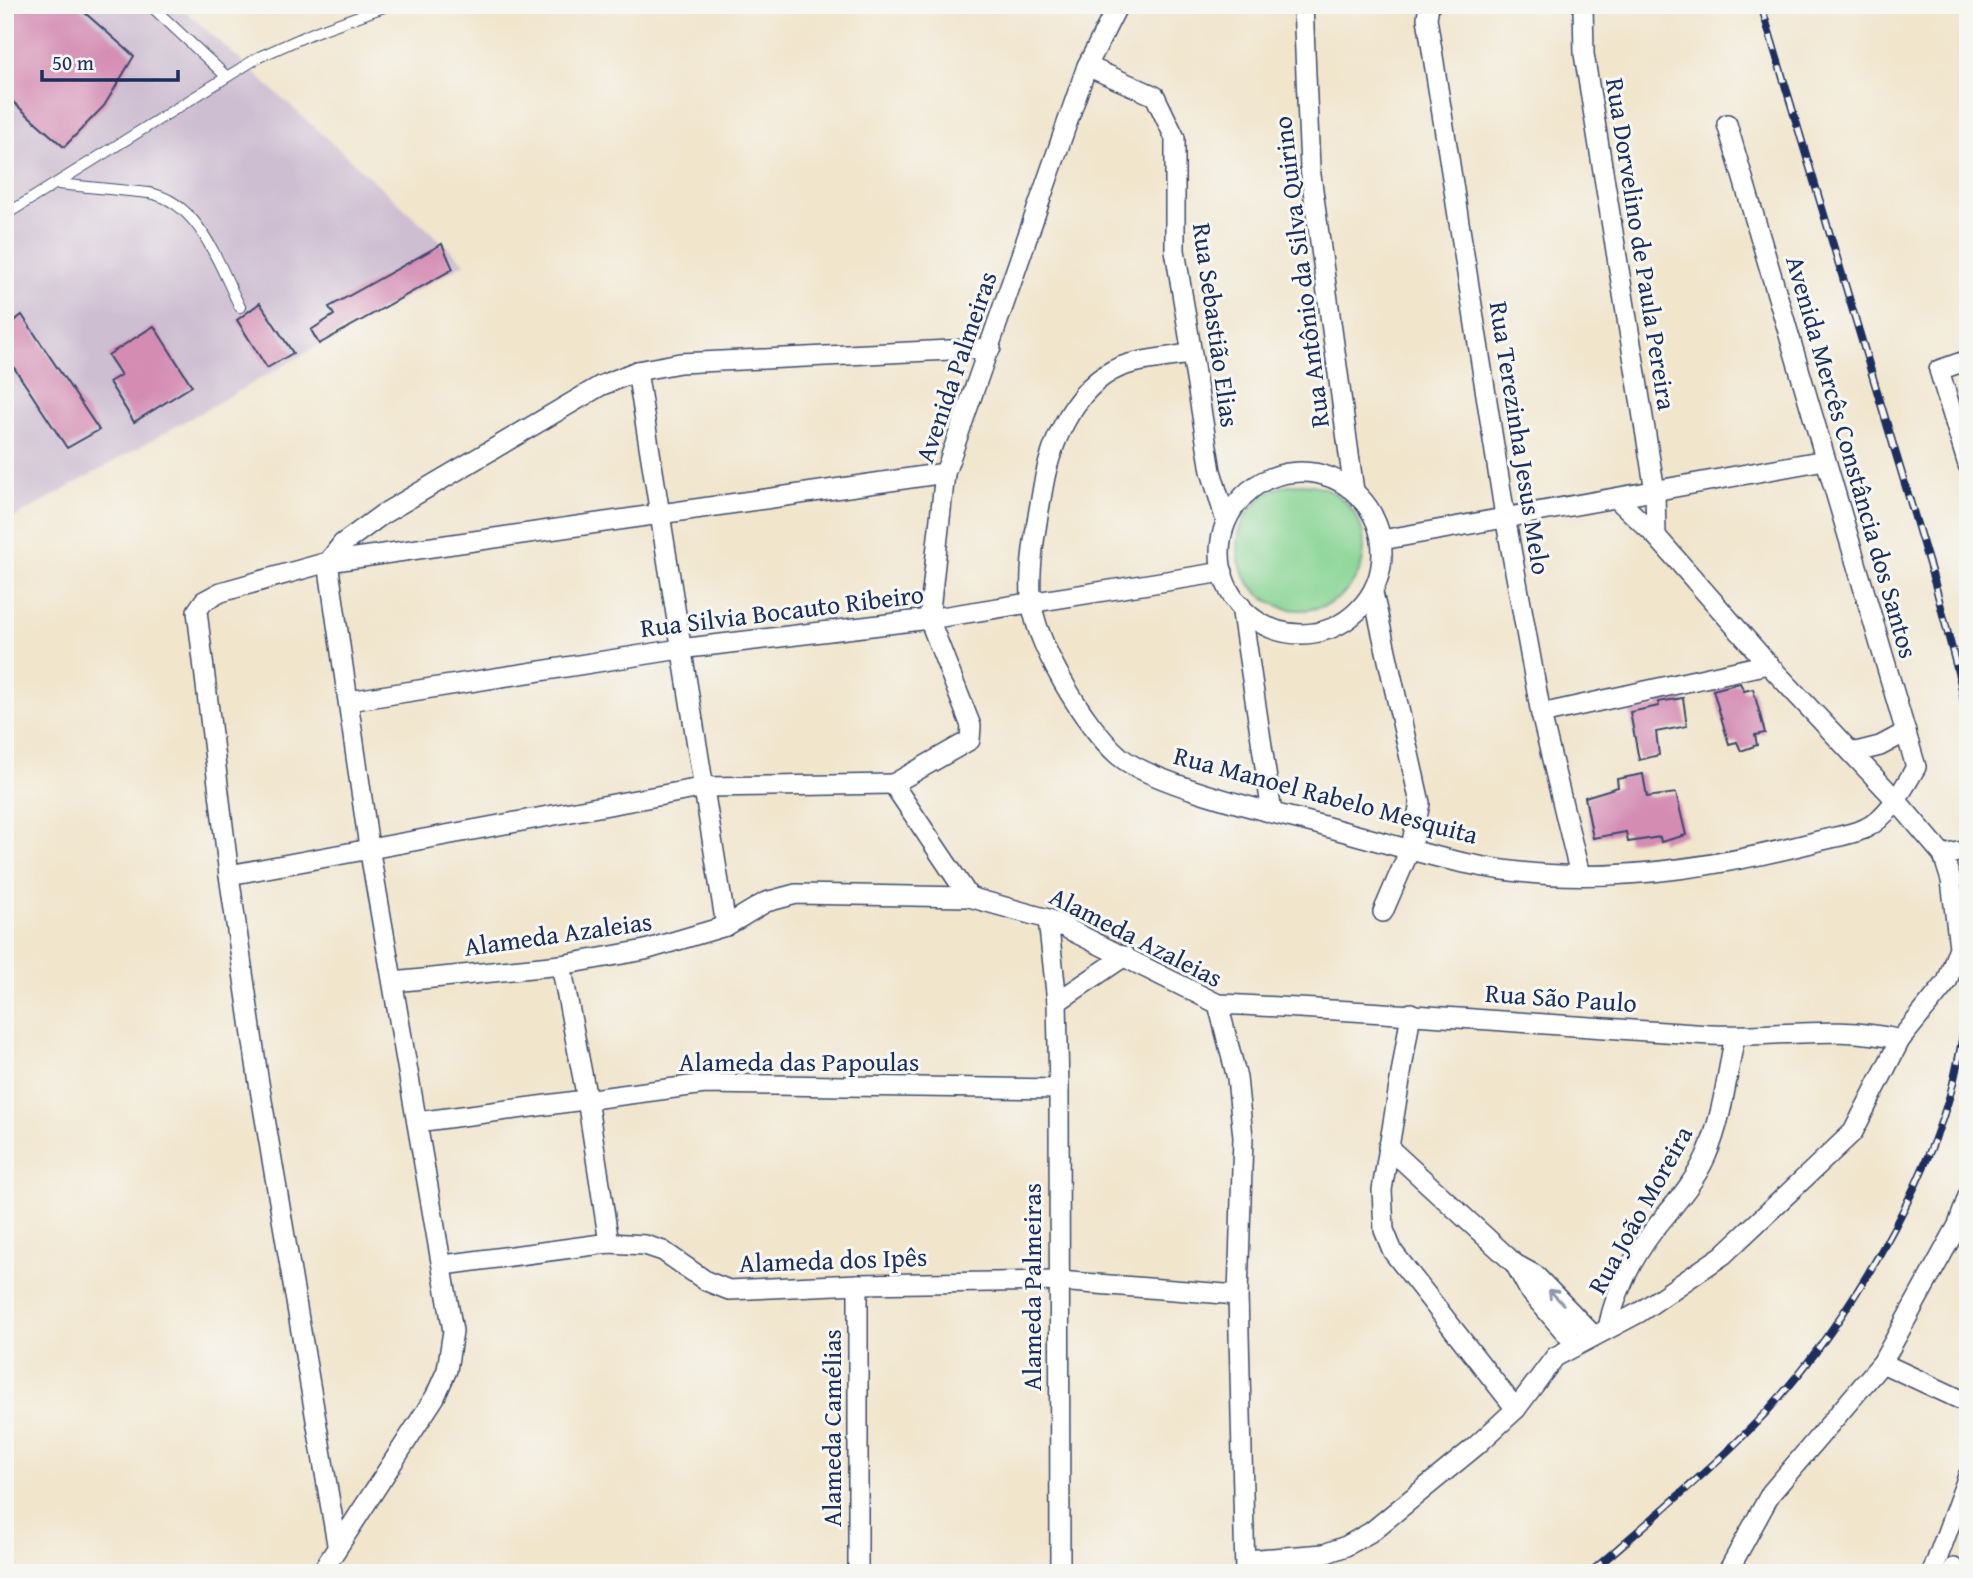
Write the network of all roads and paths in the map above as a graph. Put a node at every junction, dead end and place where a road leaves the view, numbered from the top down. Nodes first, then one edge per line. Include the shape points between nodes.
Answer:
1 (150, 5) edge
2 (389, 5) edge
3 (1118, 5) edge
4 (1303, 5) edge
5 (1429, 5) edge
6 (1583, 5) edge
7 (1087, 66) junction
8 (226, 76) junction
9 (1727, 124) dead end
10 (57, 184) junction
11 (5, 215) edge
12 (240, 307) dead end
13 (991, 348) junction
14 (1190, 354) junction
15 (1968, 360) edge
16 (637, 371) junction
17 (1825, 460) junction
18 (1968, 465) edge
19 (1211, 471) junction
20 (945, 473) junction
21 (1354, 491) junction
22 (1655, 491) junction
23 (1246, 493) junction
24 (1616, 498) junction
25 (662, 514) junction
26 (1505, 516) junction
27 (1226, 521) junction
28 (1656, 536) junction
29 (1382, 540) junction
30 (328, 562) junction
31 (1223, 572) junction
32 (1373, 593) junction
33 (1031, 600) junction
34 (1241, 606) junction
35 (929, 619) junction
36 (680, 649) junction
37 (1768, 664) junction
38 (349, 701) junction
39 (1541, 714) junction
40 (1906, 732) junction
41 (1852, 753) junction
42 (893, 784) junction
43 (706, 787) junction
44 (1896, 800) junction
45 (1272, 813) junction
46 (369, 847) junction
47 (1411, 847) junction
48 (1968, 850) edge
49 (1943, 855) junction
50 (229, 874) junction
51 (1580, 875) junction
52 (969, 897) junction
53 (1383, 912) dead end
54 (1048, 919) junction
55 (726, 926) junction
56 (1125, 956) junction
57 (561, 965) junction
58 (393, 982) junction
59 (1056, 1002) junction
60 (1218, 1004) junction
61 (1411, 1013) junction
62 (1735, 1036) junction
63 (1900, 1040) junction
64 (1059, 1089) junction
65 (587, 1099) junction
66 (416, 1122) junction
67 (1388, 1147) junction
68 (1968, 1196) edge
69 (609, 1243) junction
70 (444, 1265) junction
71 (1058, 1281) junction
72 (858, 1284) junction
73 (1238, 1294) junction
74 (1593, 1336) junction
75 (1882, 1363) junction
76 (1968, 1403) edge
77 (1516, 1409) junction
78 (1968, 1476) edge
79 (337, 1544) junction
80 (1246, 1566) edge
81 (321, 1573) edge
82 (858, 1573) edge
83 (1060, 1573) edge
84 (1727, 1573) edge
85 (1932, 1573) edge

1 - 8 lane
2 - 8 lane via 314,32
3 - 7 street, Avenida Palmeiras
4 - 21 street, Rua Antônio da Silva Quirino via 1310,168
5 - 26 street, Rua Terezinha Jesus Melo via 1427,18
6 - 22 street, Rua Dorvelino de Paula Pereira via 1584,54
7 - 13 street, Avenida Palmeiras
7 - 14 street, Rua Sebastião Elias via 1155,96 1175,138 1175,250
8 - 10 lane
9 - 17 street, Avenida Mercês Constância dos Santos
10 - 11 lane
10 - 12 lane via 149,193 178,204 197,226
13 - 16 street via 680,363
13 - 20 street, Avenida Palmeiras
14 - 19 street, Rua Sebastião Elias
14 - 33 street, Rua Manoel Rabelo Mesquita via 1127,365 1109,373 1088,390 1059,430 1045,476 1033,550
15 - 18 street via 1939,370
16 - 25 street
16 - 30 street via 600,386 383,514 342,544
17 - 22 street
17 - 40 street, Avenida Mercês Constância dos Santos
19 - 23 street
19 - 27 street, Rua Sebastião Elias
20 - 25 street
20 - 35 street, Avenida Palmeiras
21 - 23 street via 1334,478 1288,472 1265,479
21 - 29 street via 1373,513
22 - 24 street
22 - 28 street, Rua Dorvelino de Paula Pereira
23 - 27 street
24 - 26 street
24 - 28 street
25 - 30 street
25 - 36 street
26 - 29 street
26 - 39 street, Rua Terezinha Jesus Melo
27 - 31 street via 1220,546
28 - 37 street
29 - 32 street via 1381,567
30 - 38 street
30 - 50 street via 221,592 197,611
31 - 33 street, Rua Silvia Bocauto Ribeiro
31 - 34 street
32 - 34 street via 1342,624 1321,632 1278,630
32 - 47 street via 1419,788 1419,820
33 - 35 street, Rua Silvia Bocauto Ribeiro
33 - 45 street, Rua Manoel Rabelo Mesquita via 1071,698 1119,756 1142,771
34 - 45 street
35 - 36 street, Rua Silvia Bocauto Ribeiro
35 - 42 street, Avenida Palmeiras via 972,733 964,745
36 - 38 street, Rua Silvia Bocauto Ribeiro
36 - 43 street
37 - 39 street
37 - 41 street
38 - 46 street
39 - 51 street, Rua Terezinha Jesus Melo
40 - 41 street via 1881,746
40 - 44 street, Avenida Mercês Constância dos Santos via 1916,767
41 - 44 street
42 - 43 street
42 - 52 street
43 - 46 street
43 - 55 street
44 - 49 street
44 - 51 street, Rua Manoel Rabelo Mesquita via 1866,828 1755,857 1634,873
45 - 47 street, Rua Manoel Rabelo Mesquita
46 - 50 street
46 - 58 street
47 - 51 street, Rua Manoel Rabelo Mesquita via 1519,872
47 - 53 street
48 - 49 street
49 - 63 street via 1951,880 1959,947 1947,982
50 - 79 street via 258,1077
52 - 54 street, Alameda Azaleias
52 - 55 street, Alameda Azaleias via 796,894 766,902
54 - 56 street, Alameda Azaleias
54 - 59 street, Alameda Palmeiras
55 - 57 street, Alameda Azaleias via 645,950
56 - 59 street
56 - 60 street, Alameda Azaleias
57 - 58 street, Alameda Azaleias
57 - 65 street
58 - 66 street
59 - 64 street, Alameda Palmeiras
60 - 61 street, Rua São Paulo
60 - 73 street, Alameda Azaleias via 1237,1078 1243,1137
61 - 62 street, Rua São Paulo
61 - 67 street
62 - 63 street, Rua São Paulo via 1869,1032
62 - 74 street, Rua João Moreira via 1706,1156 1689,1186 1651,1233
63 - 74 street via 1853,1132 1723,1255 1661,1299
64 - 65 street, Alameda das Papoulas via 705,1084
64 - 71 street, Alameda Palmeiras
65 - 66 street, Alameda das Papoulas
65 - 69 street
66 - 70 street
67 - 74 street via 1515,1264 1535,1275
67 - 77 street via 1381,1214 1393,1252
68 - 75 street via 1958,1225
69 - 70 street, Alameda dos Ipês
69 - 72 street, Alameda dos Ipês via 663,1251 706,1281 729,1290
70 - 79 street via 453,1331 447,1370 435,1397
71 - 72 street, Alameda dos Ipês
71 - 73 street, Alameda dos Ipês
71 - 83 street, Alameda Palmeiras
72 - 82 street, Alameda Camélias
73 - 80 street, Alameda Azaleias
74 - 77 street via 1555,1357
75 - 76 street
75 - 84 street via 1771,1493
77 - 80 street via 1371,1532 1324,1554
78 - 85 street
79 - 81 street

